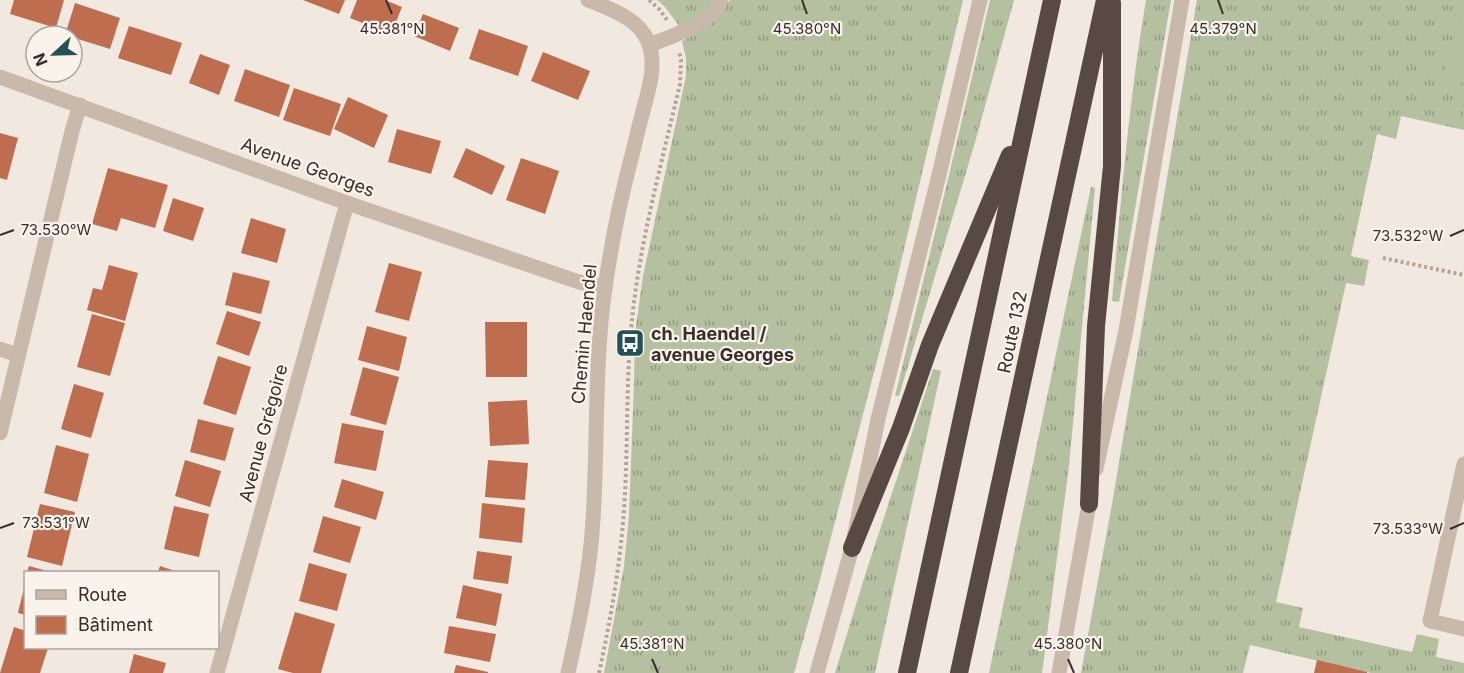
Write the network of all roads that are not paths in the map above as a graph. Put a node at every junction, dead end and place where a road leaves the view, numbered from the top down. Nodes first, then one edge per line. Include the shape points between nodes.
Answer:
1 (588, 0) edge
2 (722, 0) edge
3 (980, 0) edge
4 (1052, 0) edge
5 (1105, 0) edge
6 (1112, 0) edge
7 (1182, 0) edge
8 (650, 45) junction
9 (0, 77) edge
10 (80, 105) junction
11 (1027, 114) junction
12 (347, 203) junction
13 (605, 288) junction
14 (0, 349) edge
15 (18, 355) junction
16 (0, 433) edge
17 (1464, 464) edge
18 (1089, 504) junction
19 (852, 548) junction
20 (1464, 629) edge
21 (218, 673) edge
22 (568, 673) edge
23 (817, 673) edge
24 (907, 673) edge
25 (959, 673) edge
26 (1059, 673) edge

1 - 8 street via 629,19
2 - 8 street via 706,19
3 - 19 street via 878,419
4 - 11 highway, Route 132
5 - 25 highway, Route 132
6 - 18 highway via 1112,166 1096,326
7 - 18 street via 1126,330
8 - 13 street, Chemin Haendel via 651,82
9 - 10 street, Avenue Georges
10 - 12 street, Avenue Georges
10 - 15 street
11 - 19 highway via 930,345
11 - 24 highway, Route 132
12 - 13 street, Avenue Georges
12 - 21 street, Avenue Grégoire
13 - 22 street, Chemin Haendel via 593,524
14 - 15 street
15 - 16 street
17 - 20 street via 1430,621
18 - 26 street
19 - 23 street

